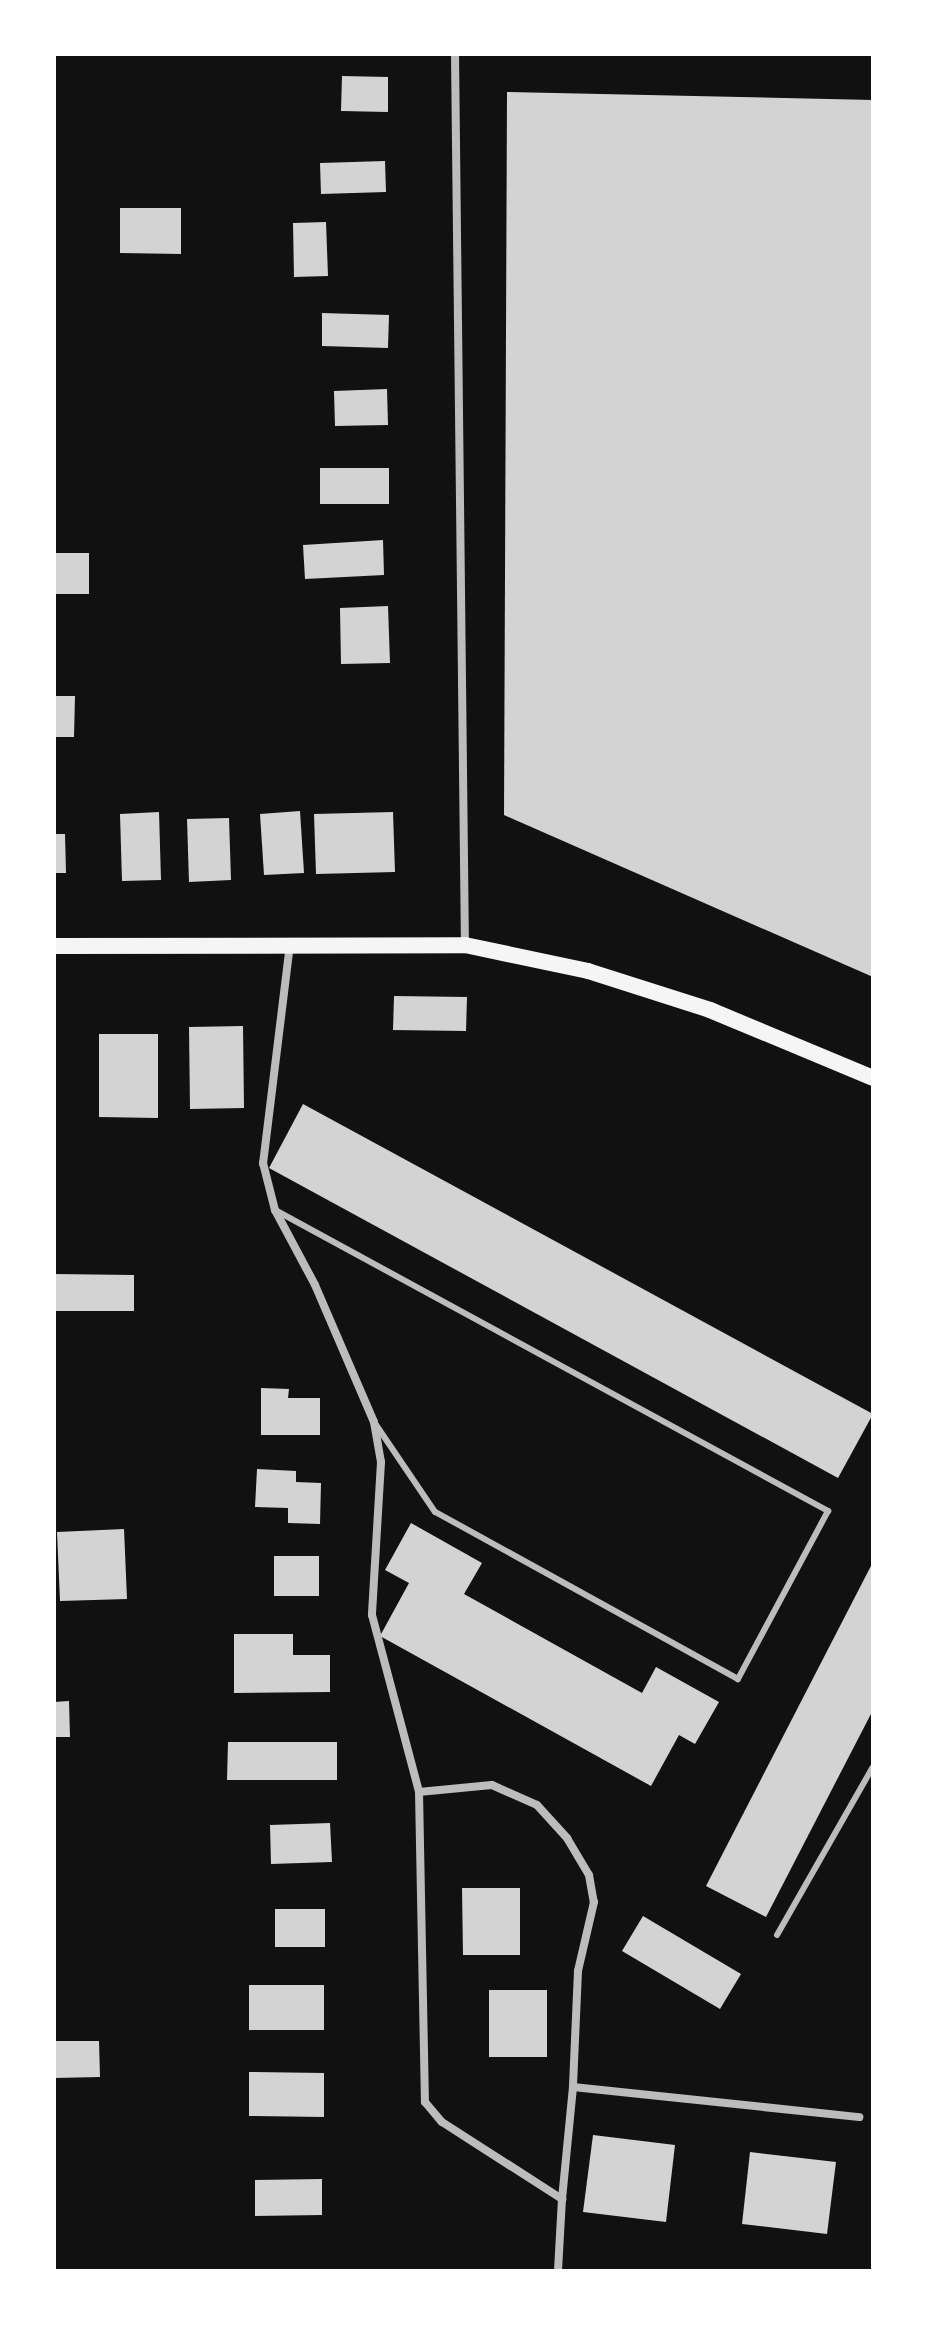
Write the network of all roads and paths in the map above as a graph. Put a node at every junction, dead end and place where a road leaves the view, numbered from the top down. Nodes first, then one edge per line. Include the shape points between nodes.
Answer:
1 (455, 54) edge
2 (290, 943) junction
3 (465, 945) junction
4 (54, 946) edge
5 (873, 1078) edge
6 (275, 1210) junction
7 (374, 1422) junction
8 (873, 1767) edge
9 (419, 1792) junction
10 (777, 1935) dead end
11 (573, 2087) junction
12 (859, 2117) dead end
13 (562, 2199) junction
14 (558, 2271) edge

1 - 3 street
2 - 3 main road
2 - 4 main road
2 - 6 street via 263,1163
3 - 5 main road via 588,971 710,1010
6 - 7 street via 315,1285
6 - 7 lane via 828,1511 738,1679 435,1512
7 - 9 street via 381,1462 372,1615
8 - 10 lane
9 - 11 street via 492,1785 537,1805 567,1838 589,1875 594,1902 578,1971
9 - 13 street via 425,2102 442,2122
11 - 12 street
11 - 13 street
13 - 14 street

